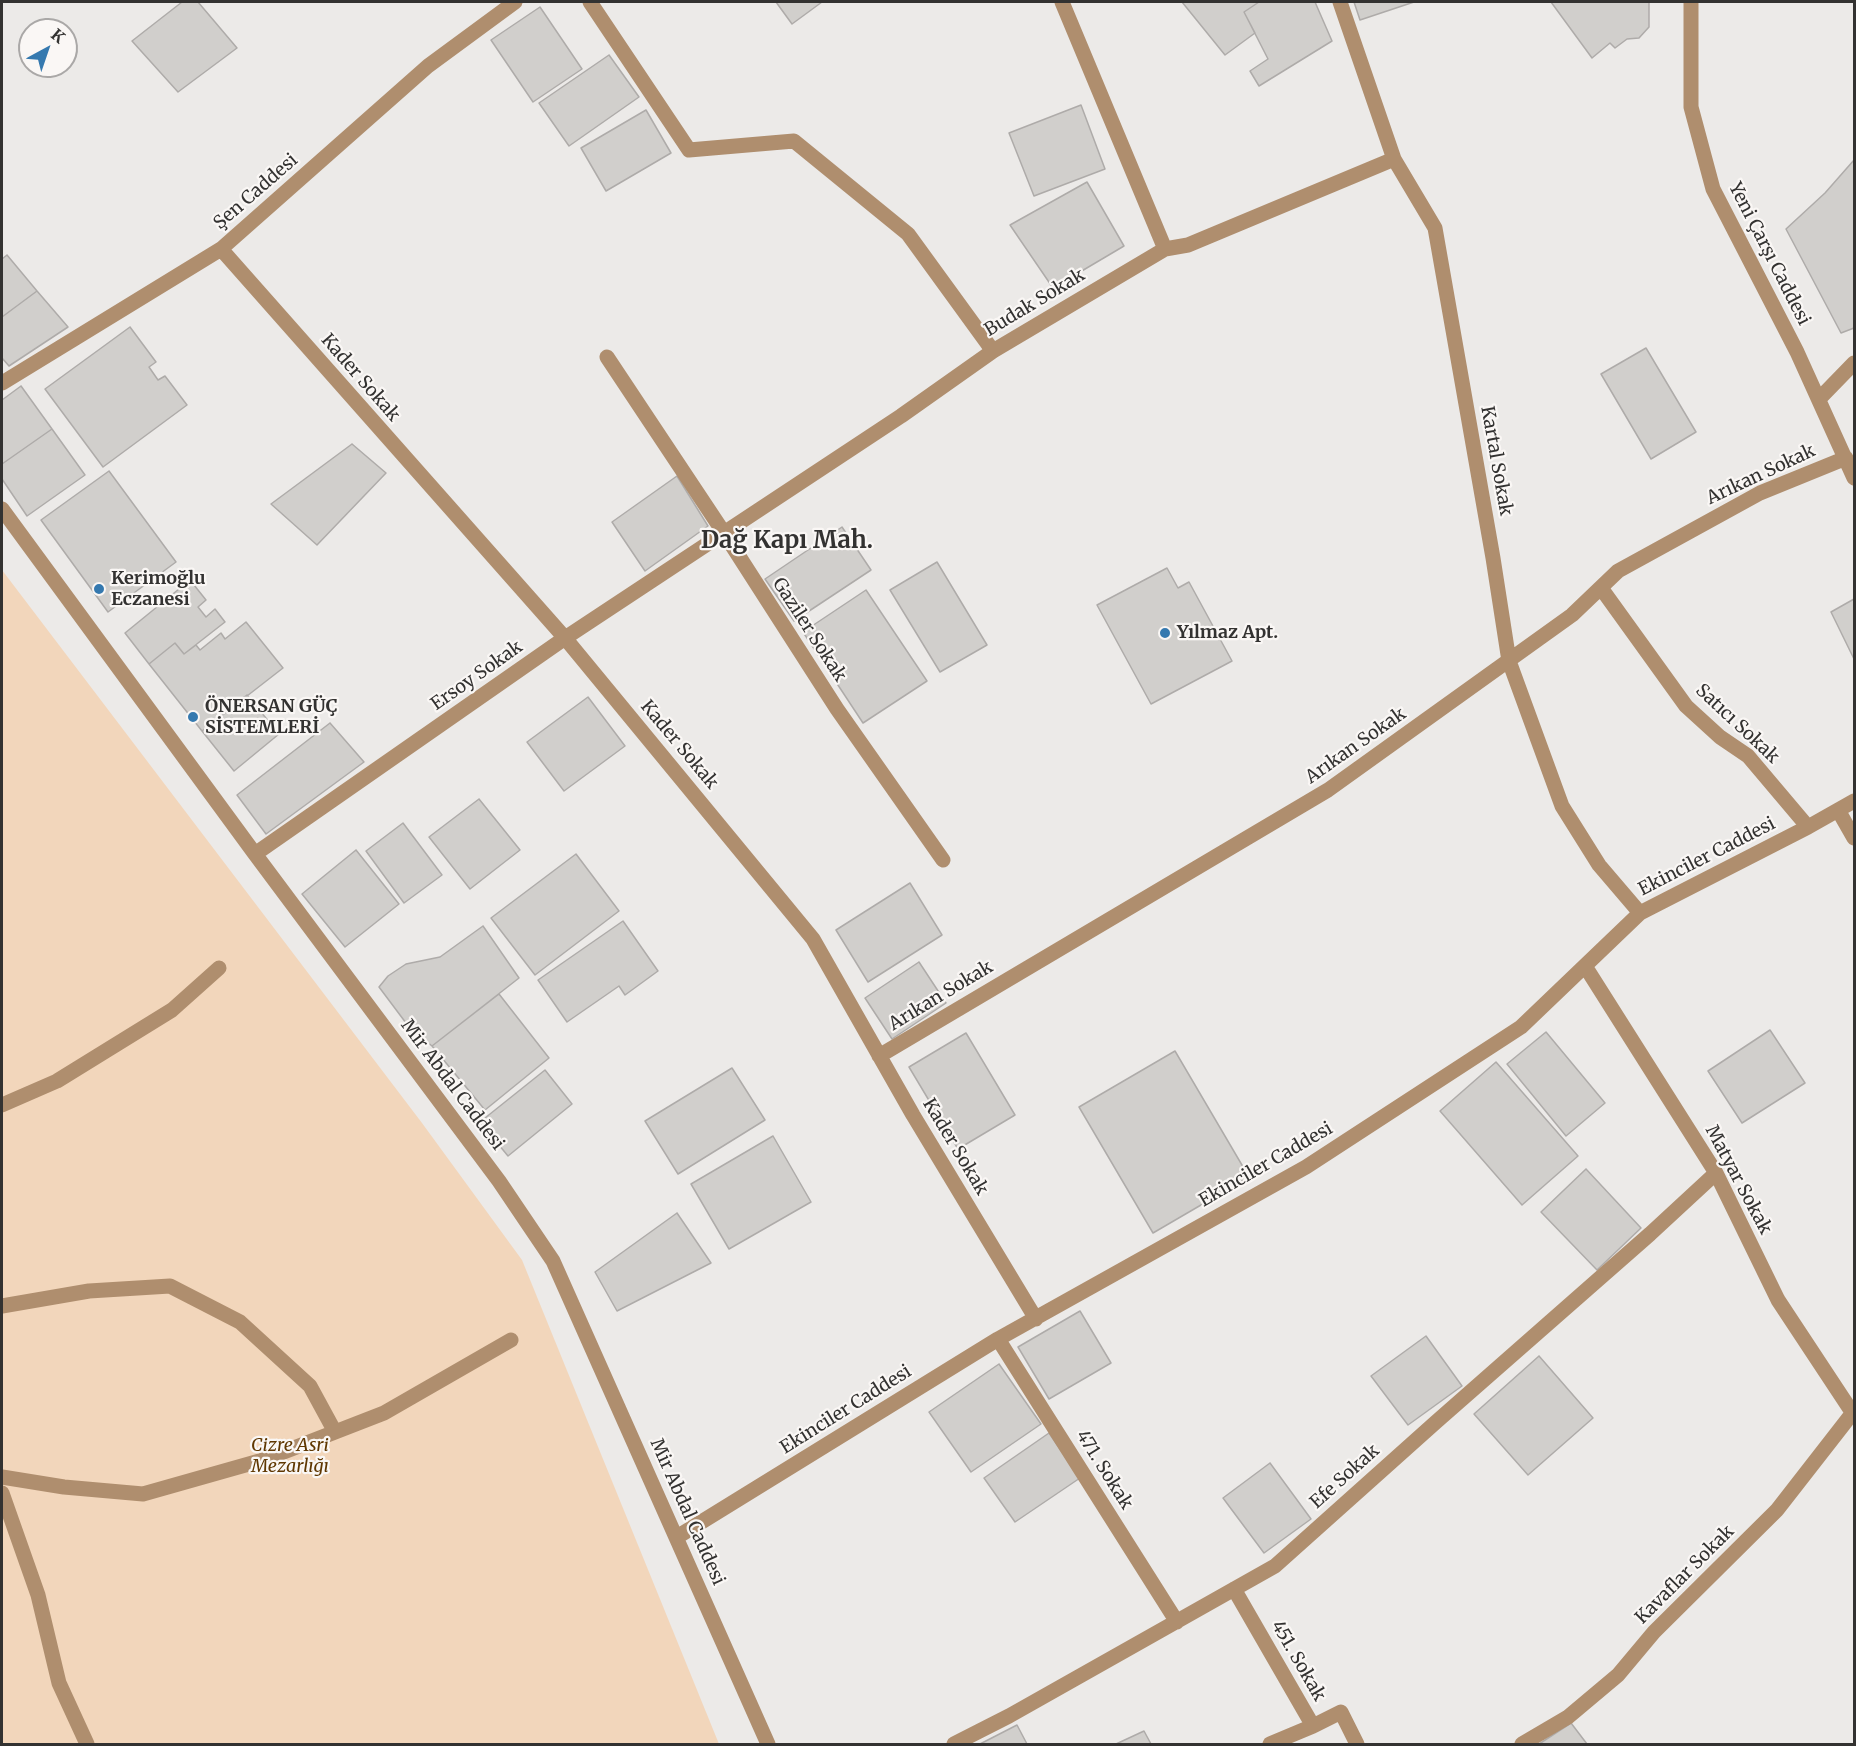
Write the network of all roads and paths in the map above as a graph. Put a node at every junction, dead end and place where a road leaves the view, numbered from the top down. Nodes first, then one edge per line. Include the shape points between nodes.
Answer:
1 (515, 2) edge
2 (590, 2) edge
3 (1062, 2) edge
4 (1340, 2) edge
5 (1691, 2) edge
6 (1394, 159) junction
7 (221, 249) junction
8 (1165, 249) junction
9 (993, 351) junction
10 (607, 357) dead end
11 (1854, 363) edge
12 (2, 383) edge
13 (1818, 399) junction
14 (1845, 458) junction
15 (1854, 478) edge
16 (2, 508) edge
17 (724, 533) junction
18 (1601, 588) junction
19 (565, 638) junction
20 (1509, 661) junction
21 (1854, 801) edge
22 (1838, 810) junction
23 (1809, 827) junction
24 (1854, 838) edge
25 (255, 854) junction
26 (943, 860) dead end
27 (1640, 913) junction
28 (1585, 966) junction
29 (219, 968) dead end
30 (879, 1056) junction
31 (2, 1106) edge
32 (1716, 1173) junction
33 (2, 1306) edge
34 (1036, 1319) junction
35 (998, 1339) junction
36 (512, 1340) dead end
37 (1854, 1413) edge
38 (335, 1432) junction
39 (2, 1477) edge
40 (2, 1493) edge
41 (677, 1537) junction
42 (1234, 1589) junction
43 (1177, 1622) junction
44 (1313, 1726) junction
45 (87, 1744) edge
46 (768, 1744) edge
47 (954, 1744) edge
48 (1270, 1744) edge
49 (1358, 1744) edge
50 (1521, 1744) edge

1 - 7 street, Şen Caddesi via 428,66
2 - 9 street via 689,150 794,141 908,234
3 - 8 street
4 - 6 street, Kartal Sokak
5 - 13 street, Yeni Çarşı Caddesi via 1691,107 1713,189
6 - 8 street, Budak Sokak via 1188,245
6 - 20 street, Kartal Sokak via 1435,228
7 - 12 street, Şen Caddesi
7 - 19 street, Kader Sokak
8 - 9 street, Budak Sokak
9 - 17 street, Budak Sokak
10 - 17 street, Gaziler Sokak
11 - 13 street
13 - 14 street, Yeni Çarşı Caddesi
14 - 15 street, Yeni Çarşı Caddesi
14 - 18 street, Arıkan Sokak via 1760,493 1618,571
16 - 25 street, Mir Abdal Caddesi
17 - 19 street, Ersoy Sokak
17 - 26 street, Gaziler Sokak via 837,709
18 - 20 street, Arıkan Sokak via 1572,615
18 - 23 street, Satıcı Sokak via 1686,706 1748,756
19 - 25 street, Ersoy Sokak
19 - 30 street, Kader Sokak via 813,939
20 - 27 street, Kartal Sokak via 1562,806 1599,865
20 - 30 street, Arıkan Sokak via 1328,790
21 - 22 street, Ekinciler Caddesi
22 - 23 street, Ekinciler Caddesi
22 - 24 street
23 - 27 street, Ekinciler Caddesi
25 - 41 street, Mir Abdal Caddesi via 499,1181 553,1261
27 - 28 street, Ekinciler Caddesi
28 - 32 street, Matyar Sokak
28 - 34 street, Ekinciler Caddesi via 1521,1027 1305,1167
29 - 31 street via 172,1010 57,1081
30 - 34 street, Kader Sokak
32 - 37 street, Matyar Sokak via 1778,1300
32 - 42 street, Efe Sokak via 1275,1566
33 - 38 street via 89,1291 170,1286 240,1322 310,1386
34 - 35 street, Ekinciler Caddesi
35 - 41 street, Ekinciler Caddesi
35 - 43 street, 471. Sokak
36 - 38 street via 384,1413
37 - 50 street, Kavaflar Sokak via 1777,1510 1654,1632 1618,1675 1568,1716
38 - 39 street via 263,1460 143,1494
40 - 45 street via 38,1595 59,1683
41 - 46 street, Mir Abdal Caddesi
42 - 43 street, Efe Sokak
42 - 44 street, 451. Sokak
43 - 47 street, Efe Sokak
44 - 48 street
44 - 49 street, 451. Sokak via 1341,1712

